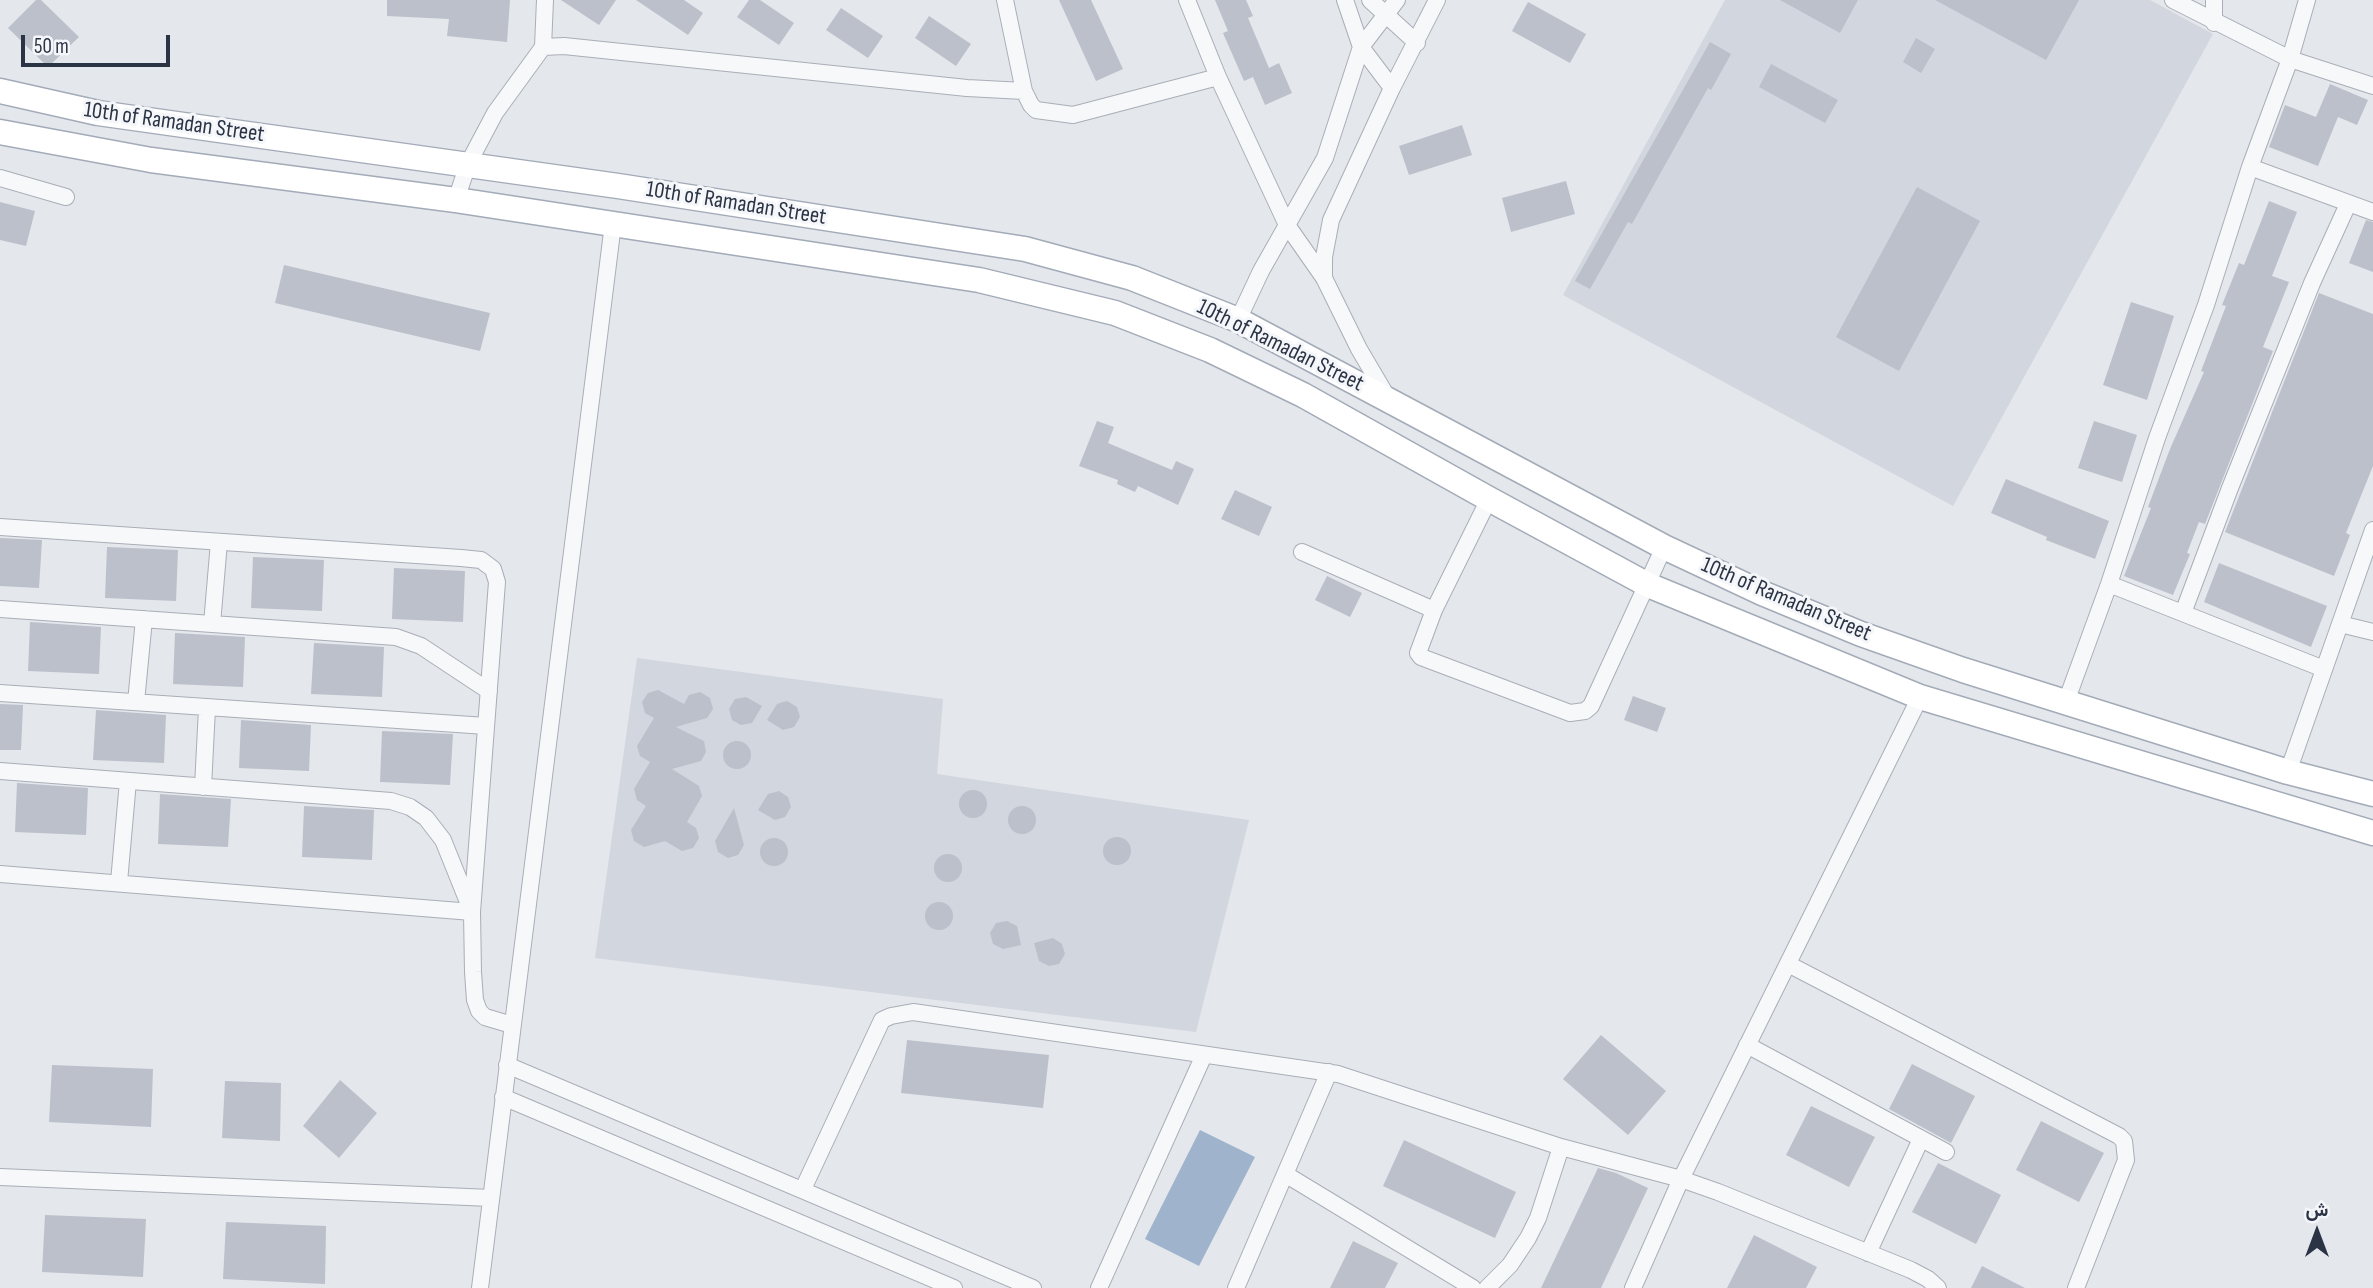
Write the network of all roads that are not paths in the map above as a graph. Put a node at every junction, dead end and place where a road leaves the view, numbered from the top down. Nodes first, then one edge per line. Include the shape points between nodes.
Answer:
1 (545, 0) edge
2 (1005, 0) edge
3 (1187, 0) edge
4 (1345, 0) edge
5 (1370, 0) edge
6 (1397, 0) edge
7 (1437, 0) edge
8 (2173, 0) edge
9 (2214, 0) edge
10 (2307, 0) edge
11 (1385, 14) junction
12 (2214, 23) junction
13 (1417, 43) junction
14 (542, 47) junction
15 (1361, 47) junction
16 (2290, 60) junction
17 (1218, 77) junction
18 (2373, 86) edge
19 (1392, 88) junction
20 (0, 91) edge
21 (1024, 91) junction
22 (0, 132) edge
23 (468, 164) junction
24 (2250, 167) junction
25 (0, 178) edge
26 (66, 197) dead end
27 (456, 200) junction
28 (2348, 204) junction
29 (2373, 212) edge
30 (613, 224) junction
31 (1287, 225) junction
32 (1324, 278) junction
33 (1238, 320) junction
34 (1390, 401) junction
35 (1489, 499) junction
36 (0, 527) edge
37 (2373, 530) edge
38 (219, 542) junction
39 (1664, 547) junction
40 (1302, 552) dead end
41 (2109, 584) junction
42 (1648, 585) junction
43 (0, 609) edge
44 (1434, 610) junction
45 (2183, 613) junction
46 (144, 619) junction
47 (212, 624) junction
48 (2340, 624) junction
49 (2373, 632) edge
50 (2324, 669) junction
51 (489, 691) junction
52 (0, 693) edge
53 (1920, 697) junction
54 (136, 702) junction
55 (2066, 702) junction
56 (207, 708) junction
57 (486, 726) junction
58 (0, 771) edge
59 (2288, 772) junction
60 (128, 781) junction
61 (203, 787) junction
62 (2373, 794) edge
63 (2373, 833) edge
64 (0, 874) edge
65 (119, 882) junction
66 (472, 912) junction
67 (1788, 964) junction
68 (512, 1025) junction
69 (1747, 1045) junction
70 (1204, 1055) junction
71 (507, 1065) junction
72 (1329, 1072) junction
73 (503, 1097) junction
74 (1921, 1139) junction
75 (1560, 1147) junction
76 (1946, 1152) dead end
77 (1285, 1174) junction
78 (0, 1177) edge
79 (1681, 1179) junction
80 (803, 1189) junction
81 (491, 1198) junction
82 (1868, 1253) junction
83 (480, 1288) edge
84 (954, 1288) edge
85 (1033, 1288) edge
86 (1099, 1288) edge
87 (1236, 1288) edge
88 (1473, 1288) edge
89 (1487, 1288) edge
90 (1633, 1288) edge
91 (1938, 1288) edge
92 (2076, 1288) edge

1 - 14 street
2 - 21 street
3 - 17 street
4 - 15 street
5 - 11 street
6 - 11 street
7 - 13 street
8 - 12 street
9 - 12 street
10 - 16 street
11 - 13 street
11 - 15 street
12 - 16 street
13 - 19 street
14 - 21 street
14 - 23 street via 495,113
15 - 19 street
15 - 31 street via 1325,158
16 - 18 street
16 - 24 street
17 - 21 street via 1073,115 1037,110
17 - 31 street
19 - 32 street via 1331,220
20 - 23 main road, 10th of Ramadan Street via 98,113
22 - 27 main road, 10th of Ramadan Street via 151,160
23 - 27 street
23 - 33 main road, 10th of Ramadan Street via 1025,249 1132,278
24 - 28 street
24 - 41 street
25 - 26 street
27 - 30 main road, 10th of Ramadan Street
28 - 29 street
28 - 45 street via 2312,283
30 - 35 main road, 10th of Ramadan Street via 979,280 1115,313 1210,350 1303,395
30 - 68 street
31 - 32 street
31 - 33 street
32 - 34 street
33 - 34 main road, 10th of Ramadan Street
34 - 39 main road, 10th of Ramadan Street
35 - 42 main road, 10th of Ramadan Street
35 - 44 street
36 - 38 street
37 - 48 street
38 - 47 street
38 - 51 street via 481,560 493,569 497,582
39 - 42 street
39 - 55 main road, 10th of Ramadan Street via 1861,634
40 - 44 street
41 - 45 street
41 - 55 street
42 - 44 street via 1591,706 1577,714 1421,657 1419,649
42 - 53 main road, 10th of Ramadan Street
43 - 46 street
45 - 50 street
46 - 47 street
46 - 54 street
47 - 51 street via 396,636 421,646
48 - 49 street
48 - 50 street
50 - 59 street
51 - 57 street
52 - 54 street
53 - 63 main road, 10th of Ramadan Street
53 - 67 street
54 - 56 street
55 - 59 main road, 10th of Ramadan Street
56 - 57 street
56 - 61 street
57 - 66 street
58 - 60 street
59 - 62 main road, 10th of Ramadan Street
60 - 61 street
60 - 65 street
61 - 66 street via 391,801 411,807 443,840
64 - 65 street
65 - 66 street
66 - 68 street via 475,1000 485,1017
67 - 69 street
67 - 92 street via 2124,1141 2126,1160
68 - 71 street
69 - 74 street
69 - 79 street
70 - 72 street
70 - 80 street via 913,1012 891,1016 882,1020 875,1032
70 - 86 street
71 - 73 street
71 - 80 street
72 - 75 street
72 - 77 street
73 - 81 street
73 - 84 street
74 - 76 street
74 - 82 street
75 - 79 street
75 - 89 street via 1528,1238
77 - 87 street
77 - 88 street
78 - 81 street
79 - 82 street
79 - 90 street
80 - 85 street
81 - 83 street
82 - 91 street via 1928,1279

